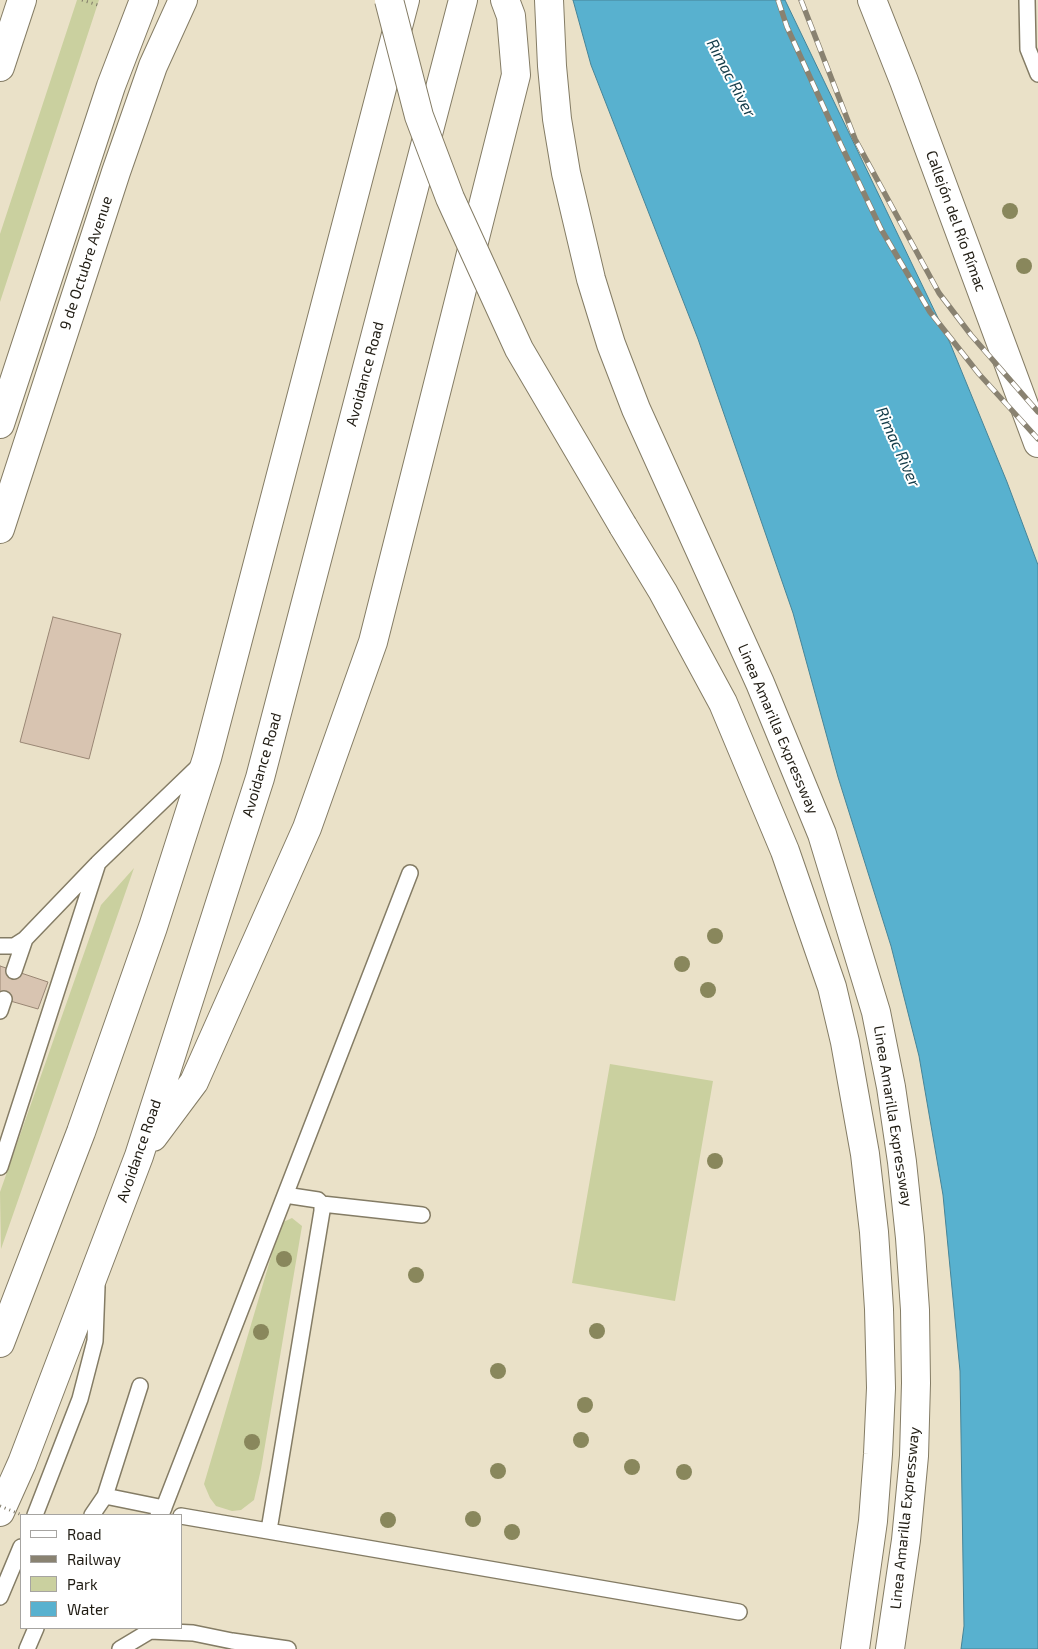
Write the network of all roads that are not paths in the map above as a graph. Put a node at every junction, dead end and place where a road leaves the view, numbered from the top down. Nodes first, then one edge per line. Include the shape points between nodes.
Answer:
1 (22, 0) edge
2 (144, 0) edge
3 (183, 0) edge
4 (389, 0) edge
5 (406, 0) edge
6 (505, 0) edge
7 (549, 0) edge
8 (872, 0) edge
9 (1027, 0) edge
10 (461, 10) edge
11 (0, 68) edge
12 (1038, 74) edge
13 (0, 424) edge
14 (1038, 443) edge
15 (0, 529) edge
16 (207, 758) junction
17 (98, 863) junction
18 (410, 873) dead end
19 (25, 939) junction
20 (0, 946) edge
21 (14, 971) dead end
22 (139, 1156) junction
23 (0, 1167) edge
24 (285, 1195) junction
25 (322, 1204) junction
26 (422, 1215) dead end
27 (98, 1263) junction
28 (1, 1335) edge
29 (140, 1386) dead end
30 (106, 1496) junction
31 (0, 1512) edge
32 (164, 1513) edge
33 (34, 1514) edge
34 (93, 1514) edge
35 (182, 1516) edge
36 (269, 1530) junction
37 (20, 1549) edge
38 (0, 1597) edge
39 (739, 1612) dead end
40 (36, 1629) edge
41 (27, 1649) edge
42 (120, 1649) edge
43 (288, 1649) edge
44 (855, 1649) edge
45 (890, 1649) edge

1 - 11 main road
2 - 13 main road via 111,86
3 - 15 main road, 9 de Octubre Avenue via 153,66 119,164
4 - 44 main road, Linea Amarilla Expressway, bridge via 419,116 450,198 519,349 663,592 724,703 785,851 832,987 865,1154 879,1310 881,1388 878,1454 873,1521
5 - 16 main road
6 - 22 main road via 511,16 516,75 373,642 307,828 194,1082
7 - 45 main road, Linea Amarilla Expressway via 557,119 577,226 611,344 636,409 760,683 822,834 876,1012 902,1162 910,1238 916,1383 914,1456 906,1540
8 - 14 main road, Callejón del Río Rímac
9 - 12 lane via 1028,49
10 - 22 main road, Avoidance Road via 260,778
16 - 17 lane
16 - 28 main road via 82,1132
17 - 19 lane
17 - 23 lane
18 - 24 lane
19 - 20 lane via 14,946
19 - 21 lane
22 - 27 main road, Avoidance Road
24 - 25 lane via 318,1200
24 - 32 lane
25 - 26 lane
25 - 36 lane
27 - 31 main road, Avoidance Road via 22,1463
27 - 33 lane via 95,1341 80,1399
29 - 30 lane
30 - 32 lane
30 - 34 lane
35 - 36 lane
36 - 39 lane
37 - 38 lane
40 - 41 lane
42 - 43 lane via 150,1632 192,1633

